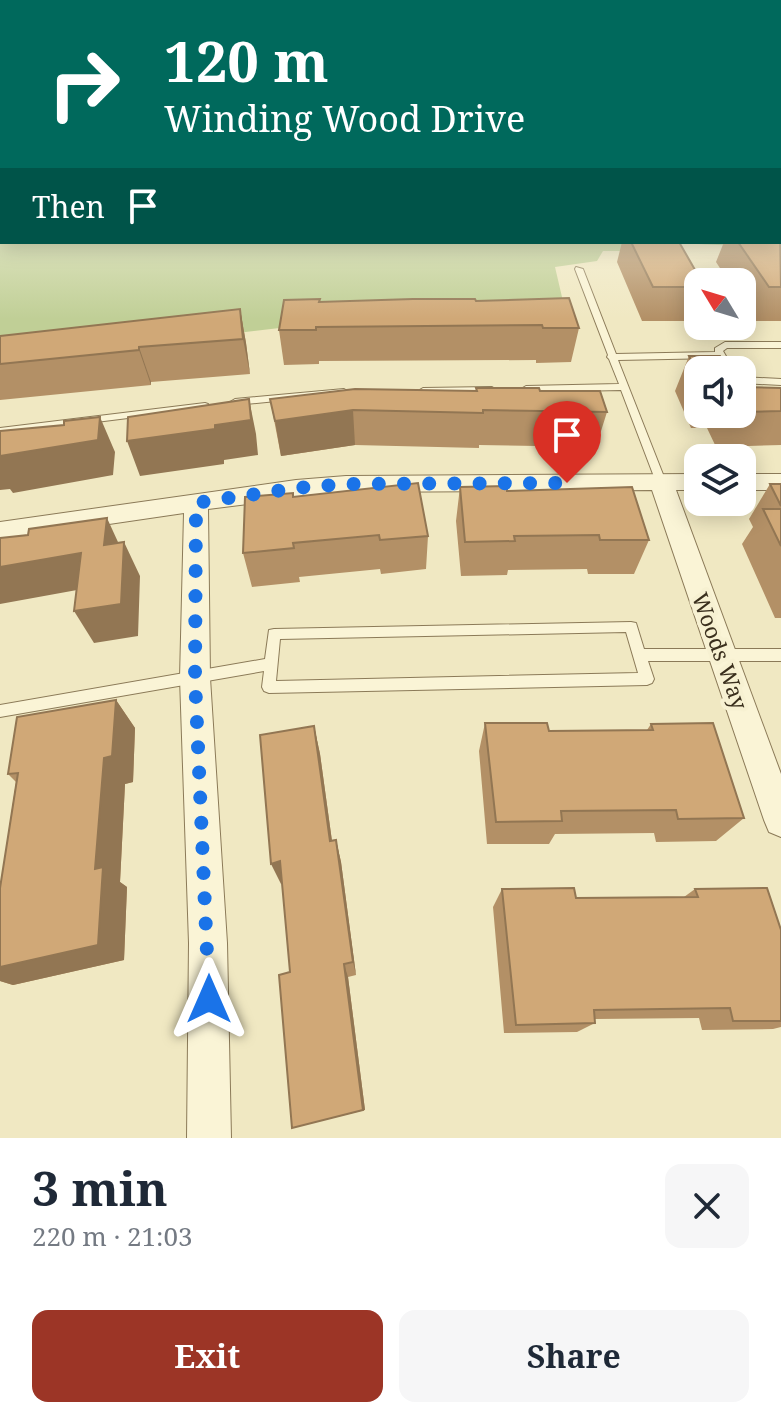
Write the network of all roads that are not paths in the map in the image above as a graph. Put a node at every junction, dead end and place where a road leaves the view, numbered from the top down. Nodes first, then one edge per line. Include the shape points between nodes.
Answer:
1 (579, 269) dead end
2 (781, 345) edge
3 (721, 355) joint
4 (611, 357) junction
5 (756, 381) edge
6 (781, 382) edge
7 (623, 387) junction
8 (501, 389) edge
9 (516, 389) edge
10 (409, 391) edge
11 (363, 392) edge
12 (0, 431) edge
13 (661, 482) junction
14 (684, 482) edge
15 (756, 482) edge
16 (781, 482) edge
17 (196, 503) junction
18 (0, 531) edge
19 (640, 655) junction
20 (721, 655) junction
21 (781, 655) edge
22 (271, 664) junction
23 (195, 678) junction
24 (0, 711) edge
25 (781, 820) edge
26 (209, 1138) edge

1 - 4 lane
2 - 3 lane via 725,345 718,350
3 - 4 lane
4 - 7 lane
5 - 6 lane
7 - 9 lane
7 - 13 lane
8 - 10 lane
11 - 12 lane via 317,392
13 - 14 street
13 - 17 street via 346,484
13 - 20 street, Woods Way
15 - 16 street
17 - 18 street
17 - 23 street
19 - 20 lane
19 - 22 lane via 631,627 290,633 274,634
19 - 22 lane via 647,679 269,687
20 - 21 lane
20 - 25 street, Woods Way
22 - 23 lane
23 - 24 lane
23 - 26 street via 208,943

